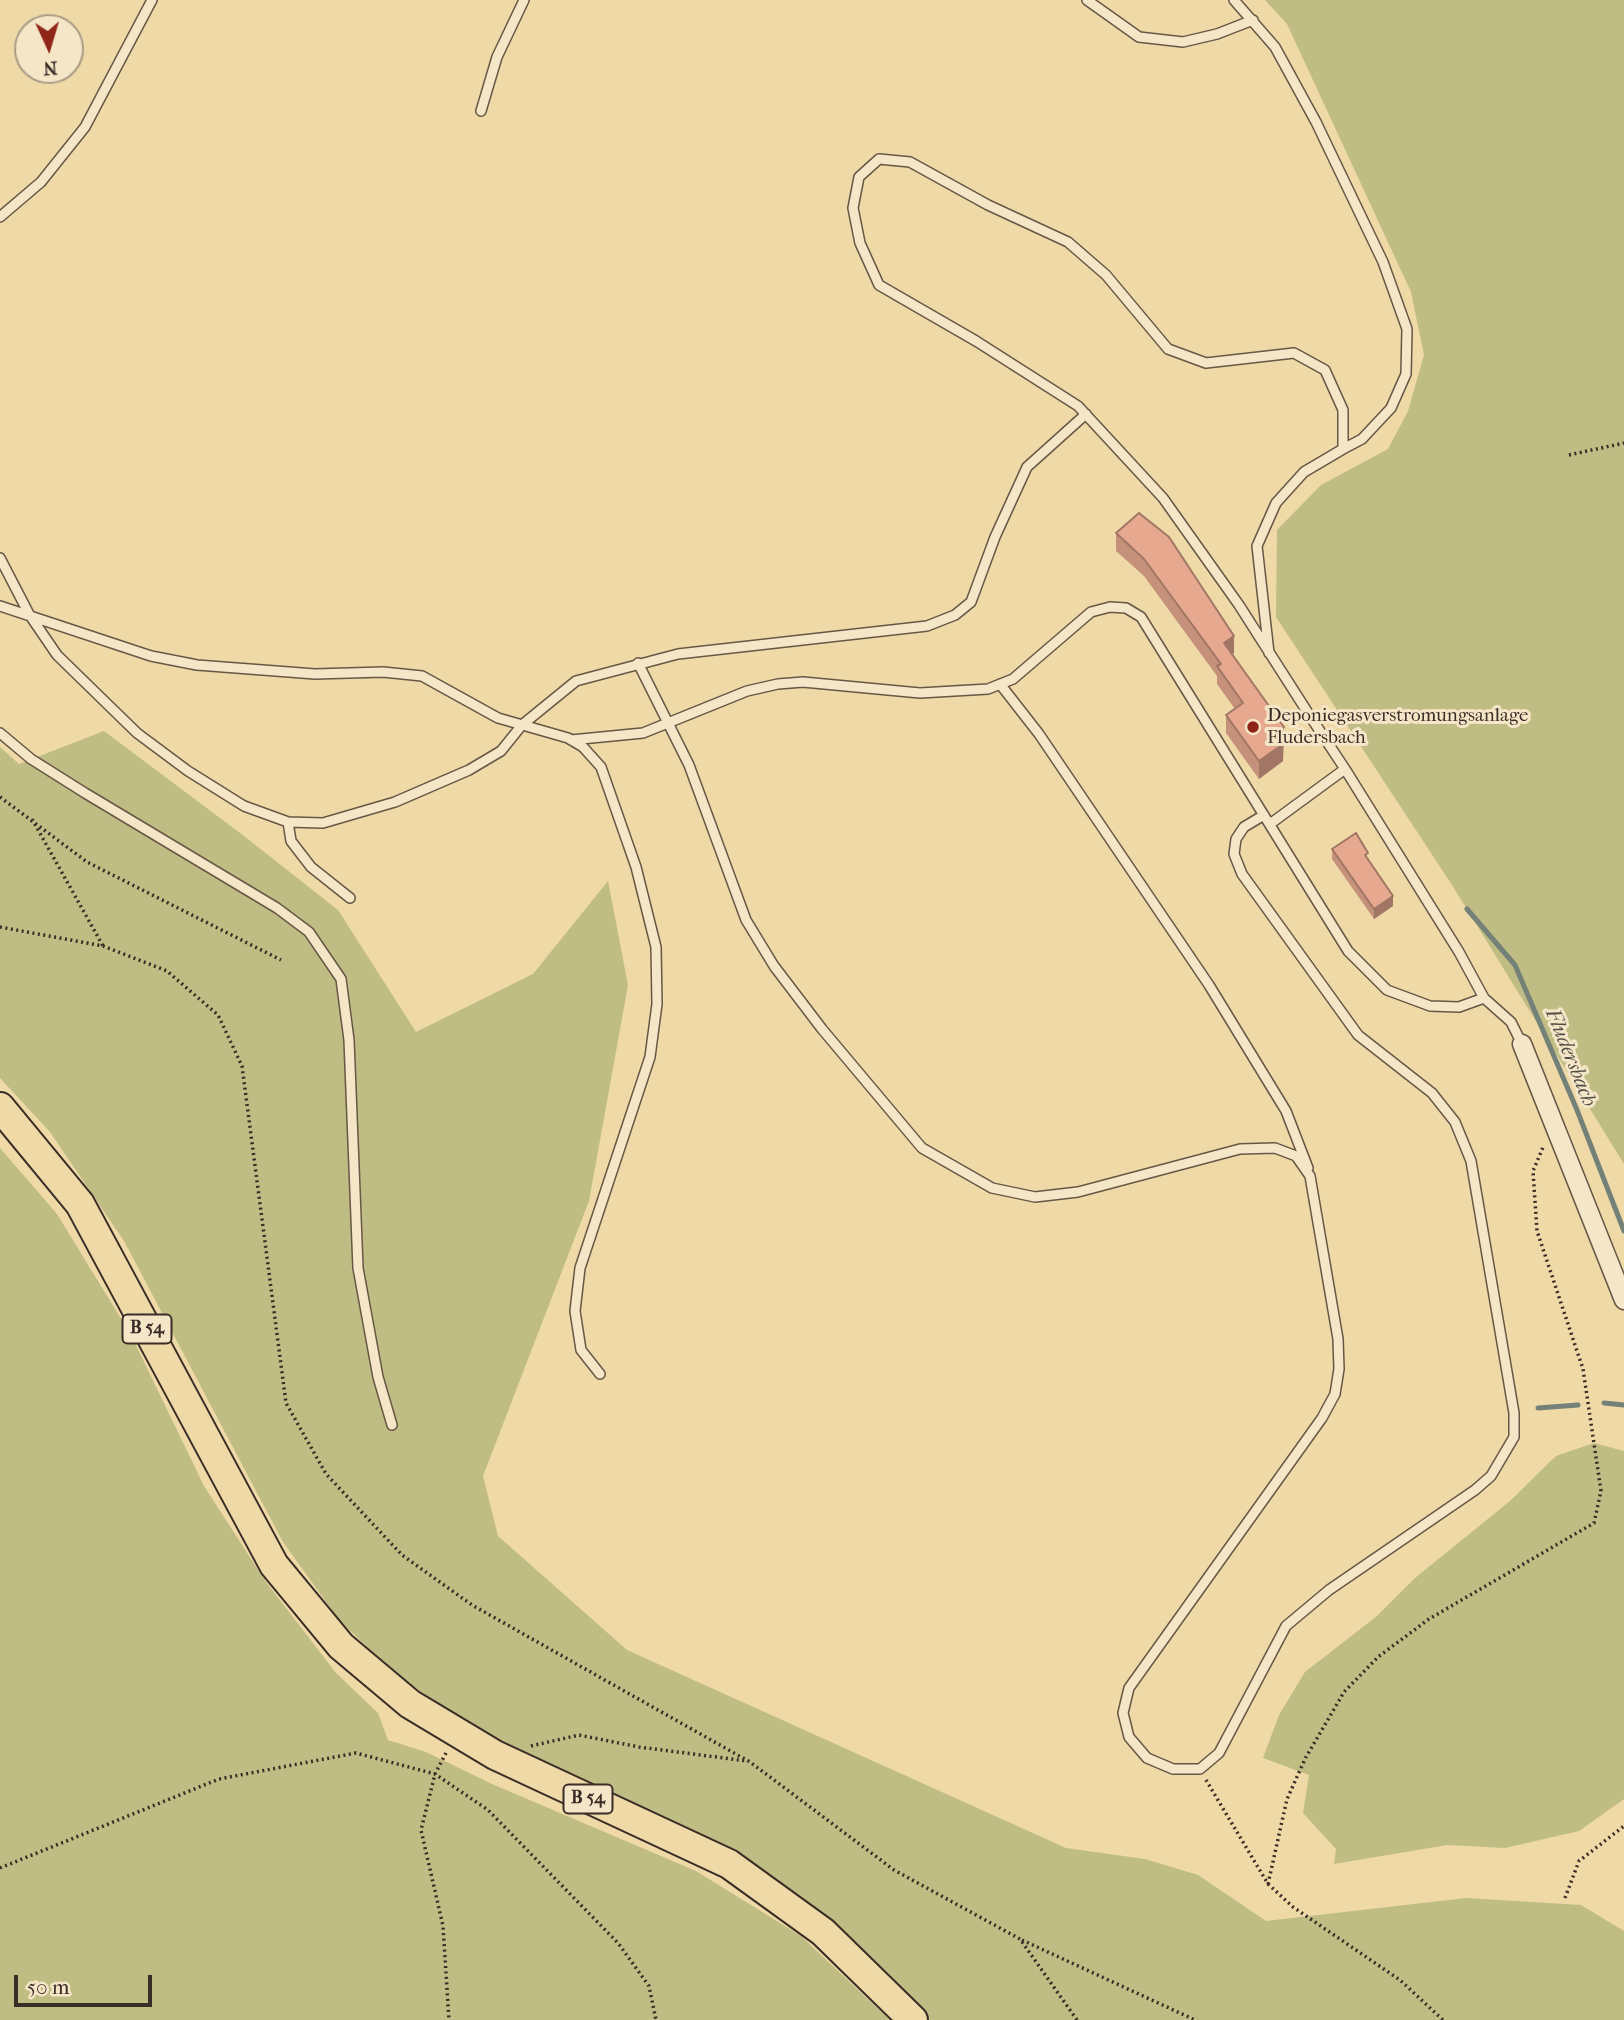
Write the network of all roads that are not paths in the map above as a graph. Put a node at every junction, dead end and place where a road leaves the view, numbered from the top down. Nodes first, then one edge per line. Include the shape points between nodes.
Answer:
1 (152, 0) edge
2 (524, 0) edge
3 (1087, 0) edge
4 (1234, 0) edge
5 (1253, 20) junction
6 (481, 111) dead end
7 (0, 217) edge
8 (1086, 414) junction
9 (1343, 449) junction
10 (0, 558) edge
11 (0, 606) edge
12 (29, 614) junction
13 (1269, 653) junction
14 (638, 663) junction
15 (1000, 684) junction
16 (671, 723) junction
17 (522, 725) junction
18 (0, 733) edge
19 (571, 740) junction
20 (1345, 769) junction
21 (1264, 815) junction
22 (288, 822) junction
23 (1270, 824) junction
24 (350, 898) dead end
25 (1484, 998) junction
26 (1522, 1044) joint
27 (0, 1107) edge
28 (1310, 1176) junction
29 (1624, 1300) edge
30 (600, 1374) dead end
31 (392, 1425) dead end
32 (1200, 1769) junction
33 (1206, 1780) road end
34 (913, 2020) edge

1 - 7 lane via 85,127 41,182
2 - 6 lane via 497,57
3 - 5 lane via 1139,37 1172,41 1217,34
4 - 5 lane
5 - 9 lane via 1275,47 1316,122 1383,262 1407,329 1406,374 1391,408 1362,439
8 - 9 lane via 976,341 879,285 860,243 853,208 859,177 879,159 910,162 1068,242 1106,275 1168,349 1206,363 1294,353 1325,370 1343,410
8 - 13 lane via 1163,498
8 - 14 lane via 1027,467 971,602 955,615 927,626 745,644
9 - 13 lane via 1304,472 1276,503 1257,546
10 - 12 lane
11 - 12 lane
12 - 17 lane via 151,656 197,665 315,674 383,671 422,677 476,708
12 - 22 lane via 57,654 137,733 244,806
13 - 20 lane
14 - 16 lane
14 - 17 lane via 576,681
15 - 16 lane via 961,692 920,693 803,682 778,684 747,691
15 - 21 lane via 1013,679 1091,612 1126,608 1141,617
15 - 28 lane via 1039,734 1209,985 1286,1111
16 - 19 lane via 643,733
16 - 28 lane via 760,943 822,1030 922,1148 992,1188 1035,1197 1078,1192 1240,1149 1275,1148 1296,1156
17 - 19 lane
17 - 22 lane via 501,751 405,798 323,823
18 - 31 lane via 31,759 277,908 309,932 341,979 349,1040 358,1268 378,1377
19 - 30 lane via 601,767 614,796 656,947 657,1004 650,1057 580,1268 575,1311 581,1350
20 - 23 lane
20 - 25 lane
21 - 23 lane
21 - 32 lane via 1244,827 1236,839 1234,854 1242,874 1357,1035 1432,1093 1455,1122 1471,1161 1514,1413 1514,1437 1491,1476 1475,1490 1329,1590 1286,1626 1219,1753
22 - 24 lane via 290,841 312,867
23 - 25 lane via 1348,951 1387,990 1430,1006 1458,1007
25 - 26 lane via 1511,1022
26 - 29 street
27 - 34 main road, B 54 via 80,1204 274,1566 341,1646 410,1704 495,1755 729,1864 823,1932
28 - 32 lane via 1338,1339 1335,1394 1129,1688 1123,1713 1129,1737 1147,1758 1173,1769
32 - 33 lane

